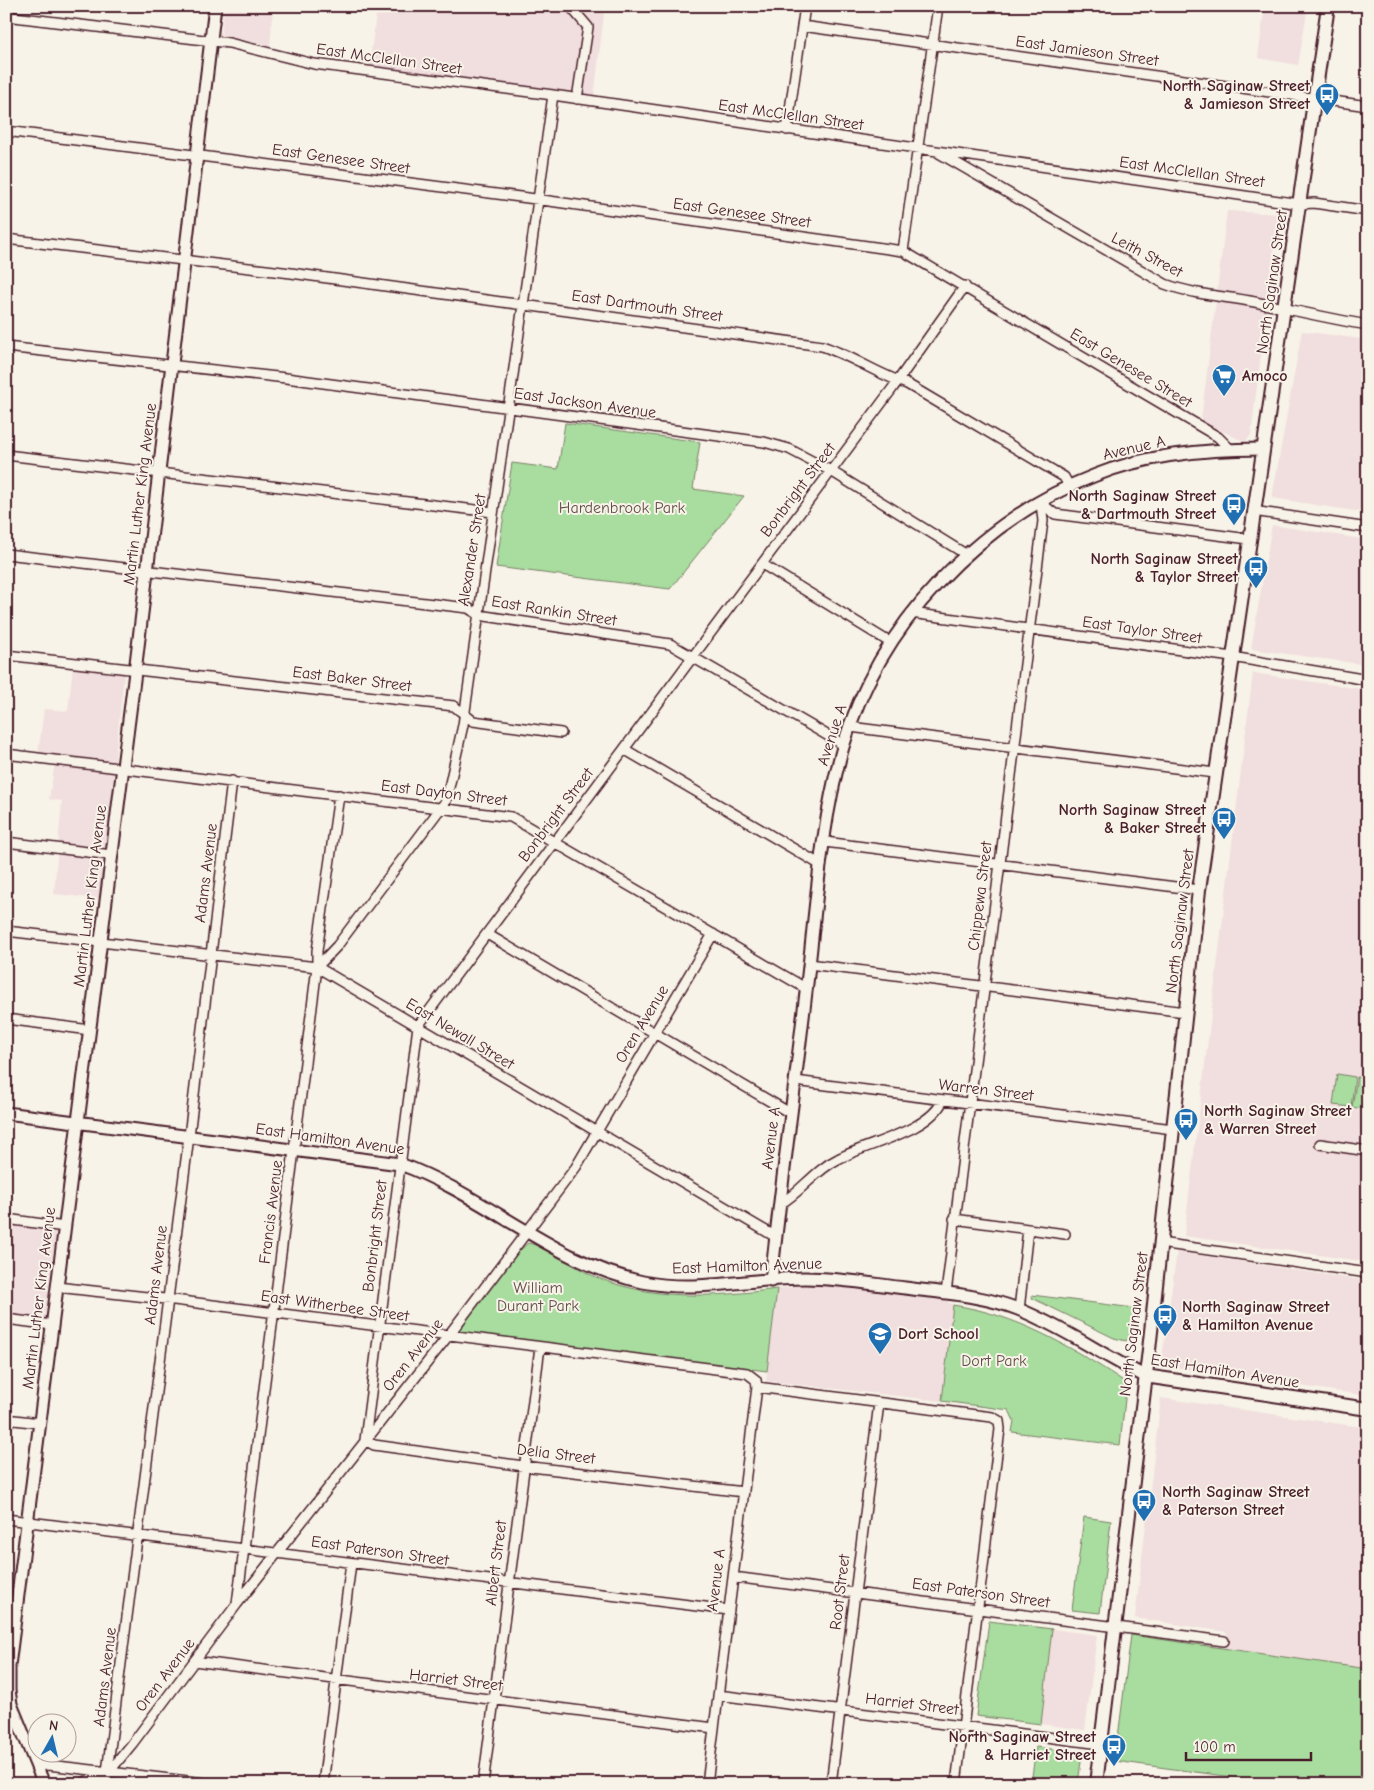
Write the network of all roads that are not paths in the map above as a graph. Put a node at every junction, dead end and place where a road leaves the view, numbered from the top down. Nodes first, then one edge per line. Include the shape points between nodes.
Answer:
1 (215, 6) edge
2 (570, 6) edge
3 (805, 6) edge
4 (938, 6) edge
5 (1328, 6) edge
6 (6, 16) edge
7 (802, 26) junction
8 (211, 41) junction
9 (933, 44) junction
10 (553, 95) junction
11 (1314, 98) junction
12 (577, 99) junction
13 (1368, 106) edge
14 (788, 130) junction
15 (6, 132) edge
16 (916, 149) junction
17 (934, 151) junction
18 (197, 154) junction
19 (538, 200) junction
20 (1300, 204) junction
21 (1368, 211) edge
22 (6, 239) edge
23 (903, 251) junction
24 (184, 261) junction
25 (965, 286) junction
26 (524, 304) junction
27 (1284, 310) junction
28 (1368, 325) edge
29 (6, 347) edge
30 (171, 366) junction
31 (897, 381) junction
32 (508, 408) junction
33 (1230, 449) junction
34 (1263, 450) junction
35 (6, 454) edge
36 (831, 471) junction
37 (158, 473) junction
38 (1069, 486) junction
39 (1041, 503) junction
40 (1253, 511) junction
41 (493, 512) junction
42 (1368, 528) edge
43 (1249, 539) junction
44 (6, 554) edge
45 (967, 555) junction
46 (762, 564) junction
47 (146, 571) junction
48 (911, 613) junction
49 (478, 614) junction
50 (1029, 630) junction
51 (891, 643) junction
52 (6, 655) edge
53 (693, 656) junction
54 (1232, 657) junction
55 (135, 670) junction
56 (1368, 680) edge
57 (464, 713) junction
58 (850, 727) junction
59 (561, 733) dead end
60 (844, 745) junction
61 (624, 749) junction
62 (1014, 749) junction
63 (6, 754) edge
64 (122, 768) junction
65 (1215, 773) junction
66 (232, 781) junction
67 (339, 795) junction
68 (441, 808) junction
69 (554, 841) junction
70 (6, 842) edge
71 (825, 842) junction
72 (112, 856) junction
73 (999, 864) junction
74 (821, 865) junction
75 (1199, 890) junction
76 (6, 931) edge
77 (487, 934) junction
78 (713, 934) junction
79 (101, 942) junction
80 (211, 955) junction
81 (809, 964) junction
82 (317, 967) junction
83 (984, 986) junction
84 (807, 989) junction
85 (1185, 1012) junction
86 (6, 1019) edge
87 (418, 1026) junction
88 (90, 1030) junction
89 (654, 1033) junction
90 (795, 1081) junction
91 (943, 1100) junction
92 (969, 1103) junction
93 (6, 1113) edge
94 (790, 1114) junction
95 (78, 1122) junction
96 (1173, 1129) junction
97 (596, 1132) junction
98 (189, 1136) junction
99 (1320, 1144) dead end
100 (294, 1149) junction
101 (1368, 1151) edge
102 (400, 1164) junction
103 (780, 1204) junction
104 (6, 1219) edge
105 (954, 1220) junction
106 (65, 1227) junction
107 (1028, 1229) junction
108 (527, 1230) junction
109 (1066, 1234) dead end
110 (776, 1237) junction
111 (1160, 1243) junction
112 (1368, 1273) edge
113 (771, 1281) junction
114 (57, 1287) junction
115 (946, 1293) junction
116 (168, 1299) junction
117 (1019, 1310) junction
118 (273, 1312) junction
119 (6, 1319) edge
120 (52, 1325) junction
121 (379, 1326) junction
122 (448, 1336) junction
123 (540, 1347) junction
124 (1145, 1376) junction
125 (757, 1383) junction
126 (879, 1403) junction
127 (1368, 1409) edge
128 (6, 1419) edge
129 (40, 1423) junction
130 (365, 1440) junction
131 (524, 1466) junction
132 (744, 1492) junction
133 (6, 1519) edge
134 (28, 1522) junction
135 (138, 1534) junction
136 (244, 1547) junction
137 (279, 1552) junction
138 (351, 1563) junction
139 (733, 1577) junction
140 (509, 1583) junction
141 (855, 1592) junction
142 (237, 1604) junction
143 (978, 1607) junction
144 (729, 1610) junction
145 (11, 1620) edge
146 (1116, 1626) junction
147 (1224, 1641) dead end
148 (194, 1662) junction
149 (336, 1680) junction
150 (718, 1695) junction
151 (494, 1700) junction
152 (840, 1710) junction
153 (11, 1718) edge
154 (964, 1725) junction
155 (714, 1728) junction
156 (1101, 1744) junction
157 (36, 1766) junction
158 (107, 1772) junction
159 (44, 1784) edge
160 (82, 1784) edge
161 (99, 1784) edge
162 (214, 1784) edge
163 (323, 1784) edge
164 (483, 1784) edge
165 (707, 1784) edge
166 (831, 1784) edge
167 (956, 1784) edge
168 (1096, 1784) edge

1 - 8 street, Martin Luther King Avenue
2 - 12 street via 588,27
3 - 7 street
4 - 9 street
5 - 11 main road, North Saginaw Street
6 - 8 street, East McClellan Street
7 - 9 street, East Jamieson Street
7 - 14 street
8 - 10 street, East McClellan Street via 252,47 314,64
8 - 18 street, Martin Luther King Avenue
9 - 11 street, East Jamieson Street
9 - 16 street
10 - 12 street, East McClellan Street
10 - 19 street, Alexander Street
11 - 13 street, East Jamieson Street
11 - 20 main road, North Saginaw Street
12 - 14 street, East McClellan Street
14 - 16 street, East McClellan Street
15 - 18 street, East Genesee Street
16 - 17 street, East McClellan Street
16 - 23 street
17 - 20 street, East McClellan Street
17 - 27 street, Leith Street via 1165,284 1186,292
18 - 19 street, East Genesee Street
18 - 24 street, Martin Luther King Avenue
19 - 23 street, East Genesee Street
19 - 26 street, Alexander Street
20 - 21 street, East McClellan Street
20 - 27 main road, North Saginaw Street
22 - 24 street, East Dartmouth Street
23 - 25 street, East Genesee Street
24 - 26 street, East Dartmouth Street
24 - 30 street, Martin Luther King Avenue
25 - 31 street, Bonbright Street
25 - 33 street, East Genesee Street via 1218,437
26 - 31 street, East Dartmouth Street via 822,346 846,354
26 - 32 street, Alexander Street
27 - 28 street, Leith Street
27 - 34 main road, North Saginaw Street
29 - 30 street, East Jackson Avenue
30 - 32 street, East Jackson Avenue
30 - 37 street, Martin Luther King Avenue
31 - 36 street, Bonbright Street
31 - 38 street, East Dartmouth Street via 1064,477
32 - 36 street, East Jackson Avenue via 764,442 789,449
32 - 41 street, Alexander Street
33 - 34 street, Avenue A
33 - 38 street, Avenue A via 1145,461 1096,474
34 - 40 main road, North Saginaw Street
35 - 37 street
36 - 45 street, East Jackson Avenue
36 - 46 street, Bonbright Street
37 - 41 street
37 - 47 street, Martin Luther King Avenue
38 - 39 street, Avenue A
39 - 43 street via 1055,514
39 - 45 street, Avenue A via 1011,521
39 - 50 street, Chippewa Street via 1042,521
40 - 42 street
40 - 43 main road, North Saginaw Street
41 - 49 street, Alexander Street
43 - 54 main road, North Saginaw Street
44 - 47 street, East Rankin Street
45 - 48 street, Avenue A
46 - 51 street
46 - 53 street, Bonbright Street
47 - 49 street, East Rankin Street via 468,608
47 - 55 street, Martin Luther King Avenue
48 - 50 street, East Taylor Street
48 - 51 street, Avenue A
49 - 53 street, East Rankin Street via 670,644
49 - 57 street, Alexander Street
50 - 54 street, East Taylor Street
50 - 62 street, Chippewa Street
51 - 58 street, Avenue A via 873,672
52 - 55 street, East Baker Street
53 - 60 street, East Rankin Street
53 - 61 street, Bonbright Street
54 - 56 street, East Taylor Street
54 - 65 main road, North Saginaw Street
55 - 57 street, East Baker Street via 454,706
55 - 64 street, Martin Luther King Avenue
57 - 59 street, East Baker Street via 473,721
57 - 68 street, Alexander Street via 446,801
58 - 60 street, Avenue A
58 - 62 street
60 - 71 street, Avenue A
61 - 69 street, Bonbright Street
61 - 74 street
62 - 65 street
62 - 73 street, Chippewa Street
63 - 64 street, East Dayton Street
64 - 66 street, East Dayton Street
64 - 72 street, Martin Luther King Avenue
65 - 75 main road, North Saginaw Street
66 - 67 street, East Dayton Street
66 - 80 street, Adams Avenue
67 - 68 street, East Dayton Street
67 - 82 street, Francis Avenue
68 - 69 street, East Dayton Street via 511,817
68 - 82 street, Alexander Street via 337,946
69 - 77 street, Bonbright Street
69 - 78 street, East Dayton Street
70 - 72 street
71 - 73 street
71 - 74 street, Avenue A
72 - 79 street, Martin Luther King Avenue
73 - 75 street
73 - 83 street, Chippewa Street
74 - 81 street, Avenue A
75 - 85 main road, North Saginaw Street
76 - 79 street, East Newall Street
77 - 87 street, Bonbright Street
77 - 89 street
78 - 84 street, East Dayton Street
78 - 89 street, Oren Avenue
79 - 80 street, East Newall Street
79 - 88 street, Martin Luther King Avenue
80 - 82 street, East Newall Street
80 - 98 street, Adams Avenue
81 - 83 street
81 - 84 street, Avenue A
82 - 87 street, East Newall Street
82 - 100 street, Francis Avenue
83 - 85 street
83 - 92 street, Chippewa Street
84 - 90 street, Avenue A
85 - 96 main road, North Saginaw Street
86 - 88 street
87 - 97 street, East Newall Street
87 - 102 street, Bonbright Street
88 - 95 street, Martin Luther King Avenue
89 - 94 street
89 - 97 street, Oren Avenue
90 - 91 street, Warren Street
90 - 94 street, Avenue A
91 - 92 street, Warren Street
91 - 103 street via 939,1110 917,1125 837,1159
92 - 96 street, Warren Street
92 - 105 street, Chippewa Street
93 - 95 street, East Hamilton Avenue
94 - 103 street, Avenue A
95 - 98 street, East Hamilton Avenue
95 - 106 street, Martin Luther King Avenue
96 - 111 main road, North Saginaw Street
97 - 108 street, Oren Avenue via 576,1167
97 - 110 street, East Newall Street
98 - 100 street, East Hamilton Avenue
98 - 116 street, Adams Avenue
99 - 101 street
100 - 102 street, East Hamilton Avenue
100 - 118 street, Francis Avenue
102 - 108 street, East Hamilton Avenue via 443,1181
102 - 121 street, Bonbright Street
103 - 110 street, Avenue A
104 - 106 street
105 - 107 street
105 - 115 street, Chippewa Street
106 - 114 street, Martin Luther King Avenue
107 - 109 street
107 - 117 street
108 - 113 street, East Hamilton Avenue via 591,1265 641,1282 697,1287
108 - 122 street, Oren Avenue
110 - 113 street, Avenue A
111 - 112 street
111 - 124 main road, North Saginaw Street
113 - 115 street, East Hamilton Avenue via 822,1279
114 - 116 street, East Witherbee Street
114 - 120 street, Martin Luther King Avenue
115 - 117 street, East Hamilton Avenue via 989,1300
116 - 118 street, East Witherbee Street
116 - 135 street, Adams Avenue
117 - 124 street, East Hamilton Avenue
118 - 121 street, East Witherbee Street
118 - 136 street, Francis Avenue
119 - 120 street
120 - 129 street, Martin Luther King Avenue
121 - 122 street, East Witherbee Street
121 - 130 street, Bonbright Street
122 - 123 street, East Witherbee Street
122 - 130 street, Oren Avenue
123 - 125 street, East Witherbee Street via 748,1373
123 - 131 street, Albert Street
124 - 127 main road, East Hamilton Avenue
124 - 146 main road, North Saginaw Street
125 - 126 street, East Witherbee Street
125 - 132 street, Avenue A
126 - 141 street, Root Street
126 - 143 street, East Witherbee Street via 999,1420
128 - 129 street
129 - 134 street, Martin Luther King Avenue
130 - 131 street, Delia Street via 374,1445
130 - 137 street, Oren Avenue
131 - 132 street, Delia Street
131 - 140 street, Albert Street
132 - 139 street, Avenue A
133 - 134 street, East Paterson Street
134 - 135 street, East Paterson Street
134 - 145 street, Martin Luther King Avenue
135 - 136 street, East Paterson Street
135 - 158 street, Adams Avenue
136 - 137 street, East Paterson Street
136 - 142 street, Francis Avenue
137 - 138 street, East Paterson Street
137 - 142 street, Oren Avenue
138 - 140 street, East Paterson Street
138 - 149 street
139 - 141 street, East Paterson Street
139 - 144 street, Avenue A
140 - 144 street, East Paterson Street
140 - 151 street, Albert Street
141 - 143 street, East Paterson Street
141 - 152 street, Root Street
142 - 148 street, Oren Avenue
143 - 146 street, East Paterson Street
143 - 154 street
144 - 150 street, Avenue A
145 - 153 street, Martin Luther King Avenue via 8,1685
146 - 147 street, East Paterson Street
146 - 156 main road, North Saginaw Street
148 - 149 street, Harriet Street
148 - 158 street, Oren Avenue
149 - 151 street, Harriet Street
149 - 163 street
150 - 152 street, Harriet Street
150 - 155 street, Avenue A
151 - 155 street, Harriet Street
151 - 164 street, Albert Street
152 - 154 street, Harriet Street
152 - 166 street, Root Street
153 - 157 street, Martin Luther King Avenue
154 - 156 street, Harriet Street
154 - 167 street
155 - 165 street, Avenue A
156 - 168 main road, North Saginaw Street
157 - 158 street
157 - 159 street, Martin Luther King Avenue
158 - 160 street, Oren Avenue
158 - 161 street, Oren Avenue
158 - 162 street

